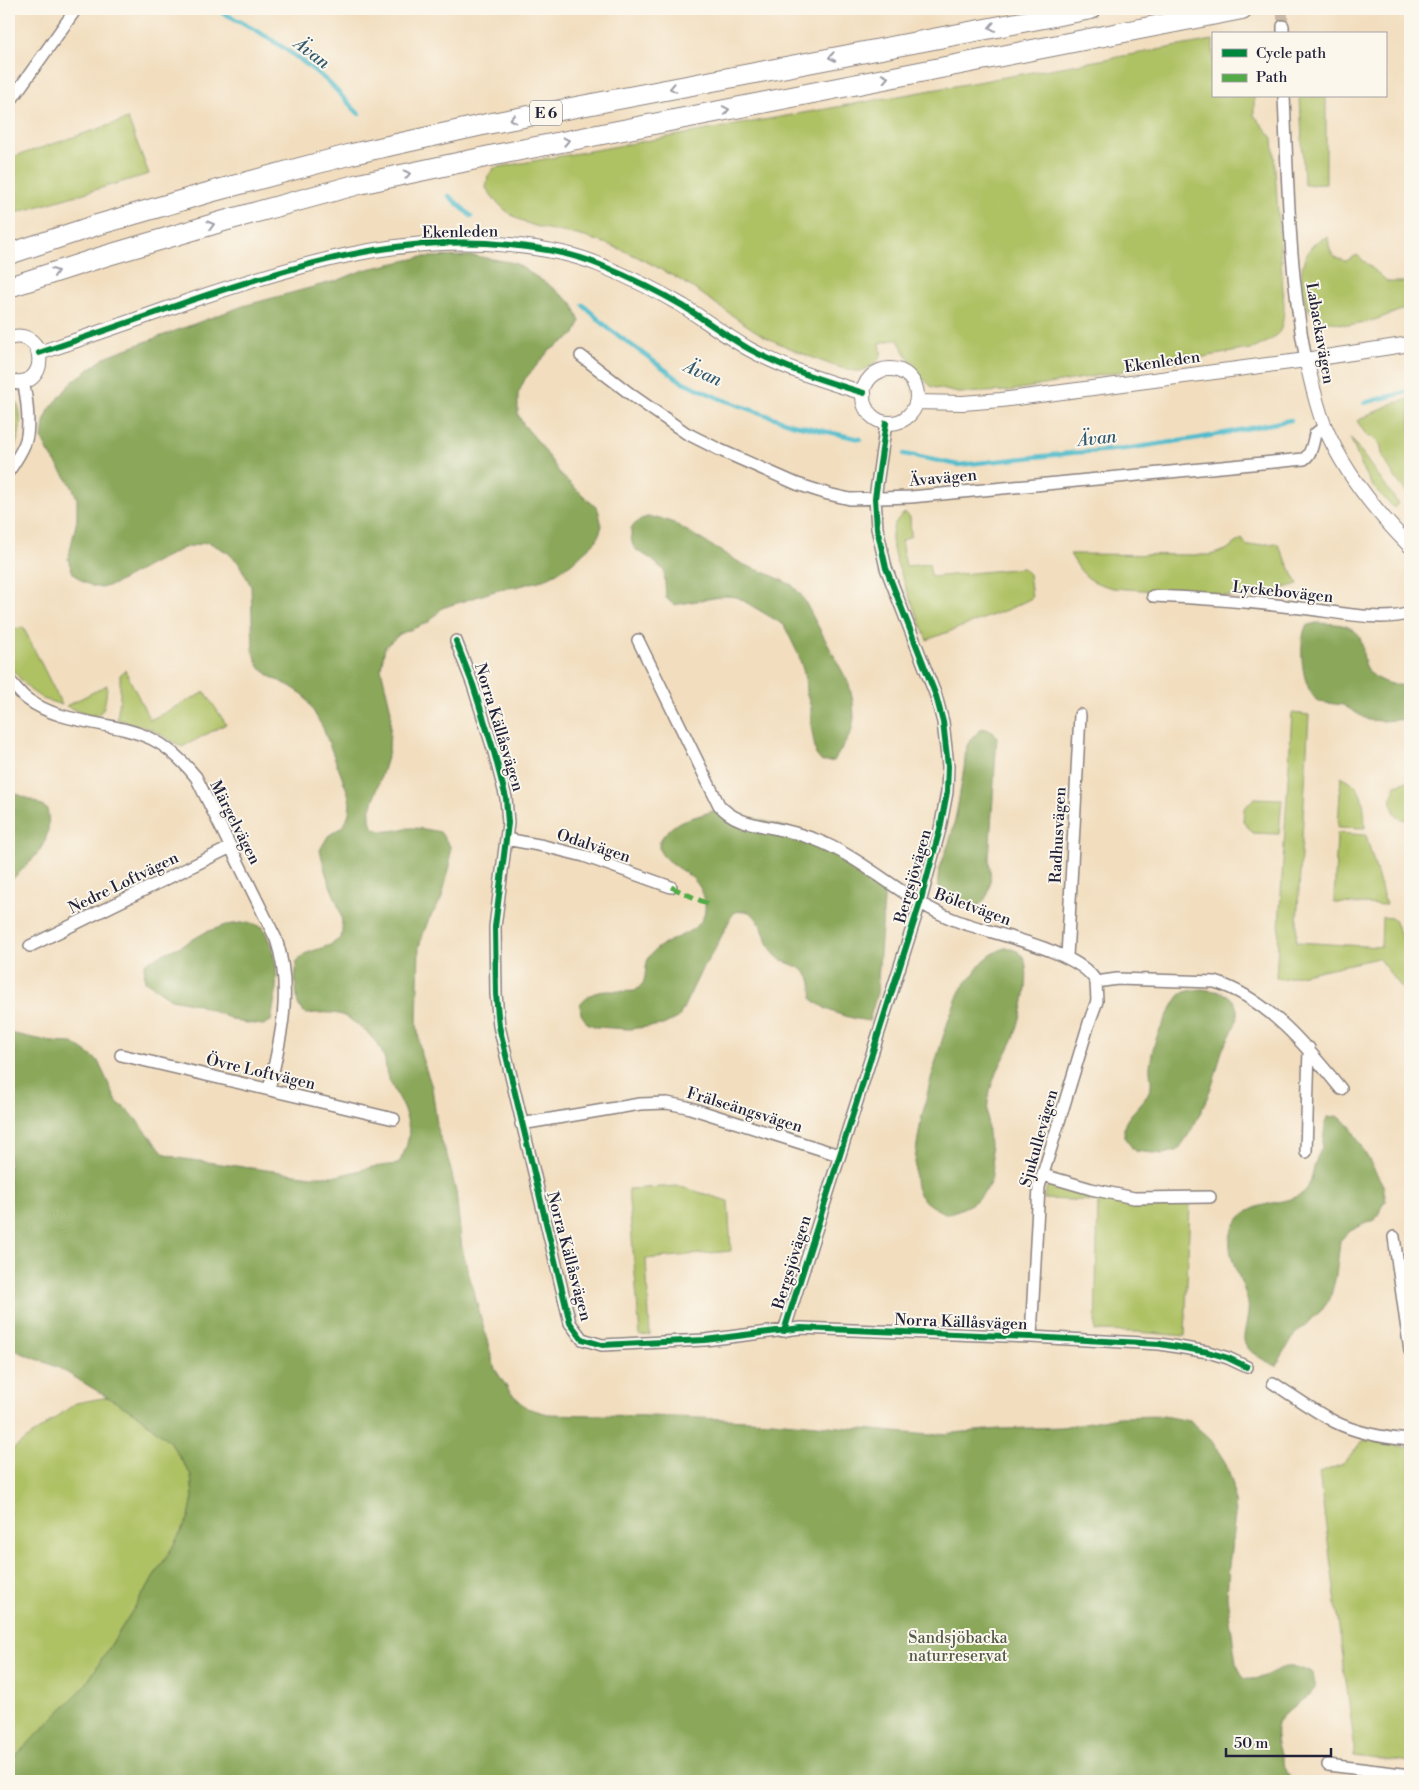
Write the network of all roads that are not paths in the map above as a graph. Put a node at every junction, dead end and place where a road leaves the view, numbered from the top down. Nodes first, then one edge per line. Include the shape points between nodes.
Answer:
1 (76, 9) edge
2 (1091, 9) edge
3 (1242, 9) edge
4 (1284, 98) edge
5 (9, 103) edge
6 (9, 254) edge
7 (9, 287) edge
8 (9, 338) edge
9 (1410, 344) edge
10 (39, 353) junction
11 (580, 356) dead end
12 (1306, 360) junction
13 (16, 381) edge
14 (864, 393) junction
15 (917, 402) junction
16 (886, 423) junction
17 (1325, 426) junction
18 (9, 471) edge
19 (876, 498) junction
20 (1410, 546) edge
21 (1153, 596) dead end
22 (1410, 614) edge
23 (638, 640) dead end
24 (456, 641) dead end
25 (9, 680) edge
26 (1080, 716) dead end
27 (506, 839) junction
28 (231, 847) junction
29 (671, 887) dead end
30 (920, 904) junction
31 (30, 946) dead end
32 (1067, 957) junction
33 (1096, 982) junction
34 (1309, 1048) junction
35 (121, 1055) dead end
36 (1341, 1089) dead end
37 (269, 1090) junction
38 (394, 1119) dead end
39 (521, 1124) junction
40 (1306, 1152) dead end
41 (839, 1155) junction
42 (1043, 1175) junction
43 (1210, 1197) dead end
44 (1394, 1237) dead end
45 (784, 1330) junction
46 (1031, 1337) junction
47 (1410, 1350) edge
48 (1247, 1368) dead end
49 (1273, 1383) dead end
50 (1410, 1440) edge
51 (1328, 1766) dead end
52 (1410, 1775) edge

1 - 5 street
2 -> 6 highway, E 6 via 487,124 352,154 97,225
7 -> 3 highway, E 6 via 187,232 359,184
4 - 12 street, Labackavägen via 1292,257
8 - 10 street via 18,336 31,341
9 - 12 street, Ekenleden
10 - 13 street via 39,368 30,379
10 - 14 street, Ekenleden via 308,263 394,247 494,243 563,253 598,264 651,288 778,364
11 - 19 street, Ävavägen via 665,419 720,450 828,494 850,499
12 - 15 street, Ekenleden via 1001,400 963,404
12 - 17 street, Labackavägen
13 - 18 street via 25,392 28,427 26,440
14 - 15 street via 866,385 877,373 900,371 912,380
14 - 16 street via 867,410
15 - 16 street via 905,419
16 - 19 street, Bergsjövägen
17 - 19 street, Ävavägen via 1315,434 1311,451 1304,459
17 - 20 street, Labackavägen via 1334,447 1362,489
19 - 30 street, Bergsjövägen via 877,528 886,568 936,696 947,746 947,792
21 - 22 street, Lyckebovägen via 1269,604 1377,617
23 - 30 street, Böletvägen via 719,805 725,811 744,822 815,840 852,858
24 - 27 street, Norra Källåsvägen via 473,685 506,798
25 - 28 street, Märgelvägen via 27,699 55,714 132,732 170,750 196,777
26 - 32 street, Radhusvägen
27 - 29 street, Odalvägen via 584,856
27 - 39 street, Norra Källåsvägen via 495,926 496,994 499,1026
28 - 31 street, Nedre Loftvägen
28 - 37 street, Märgelvägen via 282,955 284,1016
30 - 32 street, Böletvägen via 959,922
30 - 41 street, Bergsjövägen
32 - 33 street, Böletvägen via 1088,971
33 - 34 street via 1117,979 1215,982 1230,986 1256,1002
33 - 42 street, Sjukullevägen via 1097,1001
34 - 36 street
34 - 40 street
35 - 37 street, Övre Loftvägen
37 - 38 street, Övre Loftvägen
39 - 41 street, Frälseängsvägen via 640,1104 667,1103
39 - 45 street, Norra Källåsvägen via 570,1323 582,1339 602,1345 705,1340
41 - 45 street, Bergsjövägen
42 - 43 street via 1134,1198
42 - 46 street, Sjukullevägen via 1037,1212
44 - 47 street
45 - 46 street, Norra Källåsvägen
46 - 48 street, Norra Källåsvägen via 1192,1348 1228,1358
49 - 50 street via 1336,1422 1393,1439
51 - 52 street

